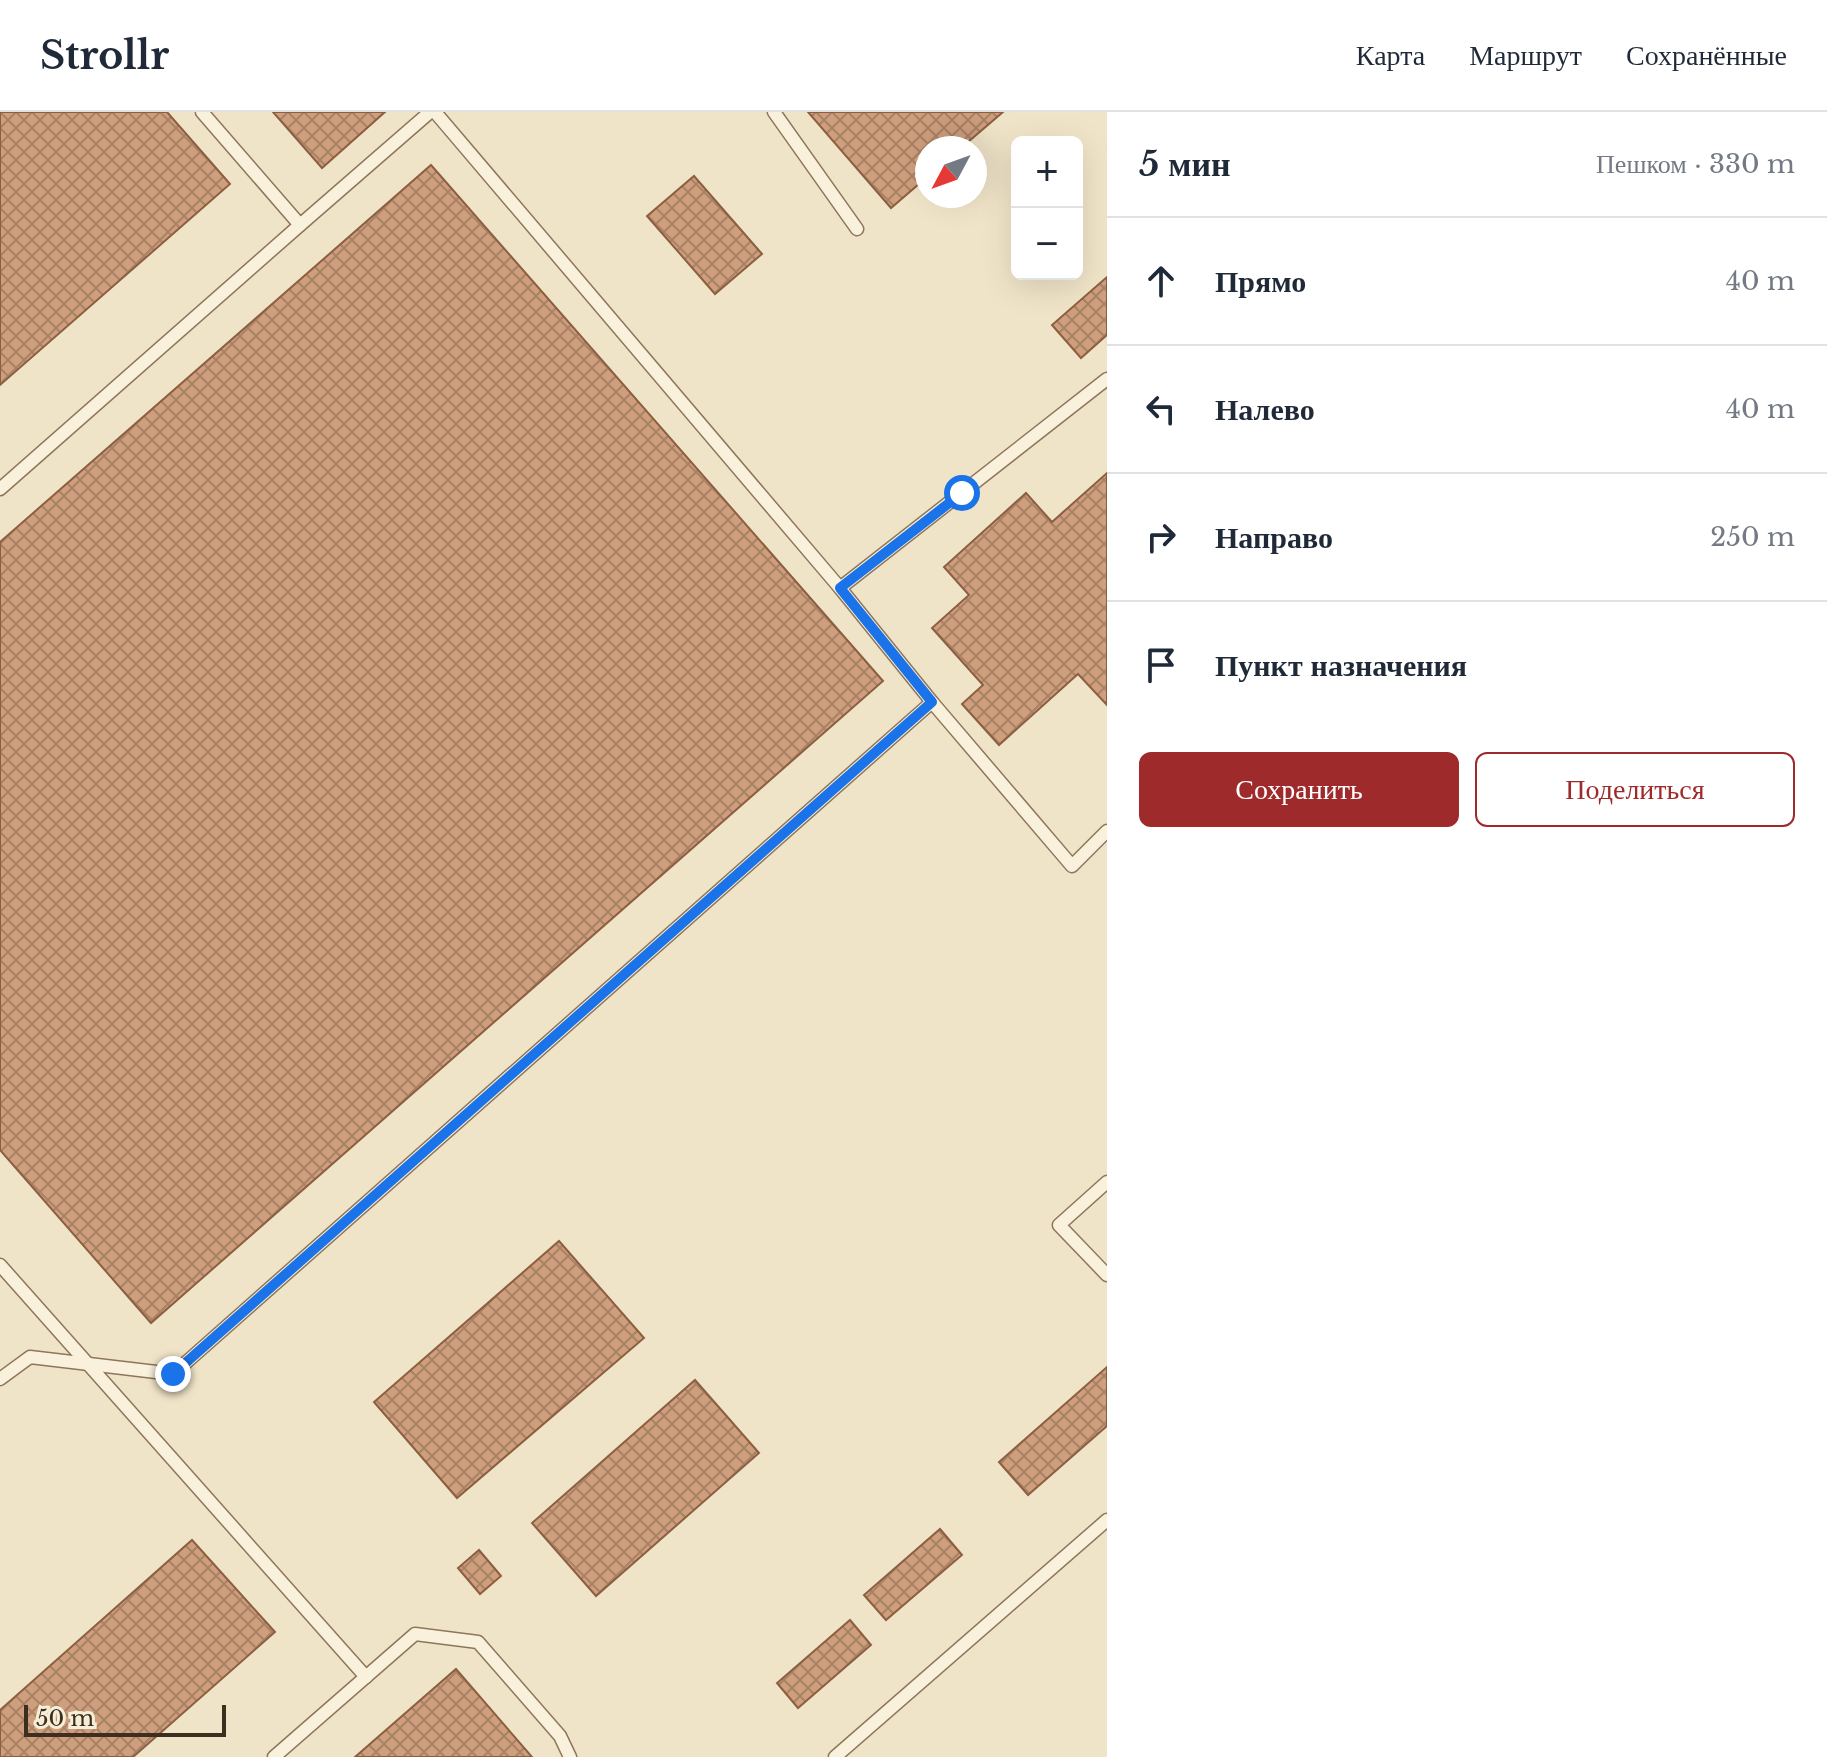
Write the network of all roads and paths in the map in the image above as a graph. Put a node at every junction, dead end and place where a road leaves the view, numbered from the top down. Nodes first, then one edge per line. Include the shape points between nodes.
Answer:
1 (202, 112) edge
2 (432, 112) edge
3 (774, 112) edge
4 (300, 225) junction
5 (857, 229) dead end
6 (1107, 379) edge
7 (0, 489) edge
8 (840, 588) junction
9 (932, 702) junction
10 (1107, 831) edge
11 (1107, 1182) edge
12 (0, 1265) edge
13 (1107, 1275) edge
14 (87, 1364) junction
15 (0, 1379) edge
16 (1107, 1520) edge
17 (366, 1677) junction
18 (274, 1757) edge
19 (570, 1757) edge
20 (835, 1757) edge

1 - 4 lane
2 - 4 lane
2 - 8 lane
3 - 5 lane
4 - 7 lane
6 - 8 lane
8 - 9 lane
9 - 10 lane via 1072,866
9 - 14 lane via 173,1374
11 - 13 lane via 1059,1225
12 - 14 lane
14 - 15 lane via 30,1357
14 - 17 lane
16 - 20 lane
17 - 18 lane
17 - 19 lane via 415,1634 478,1642 560,1736

